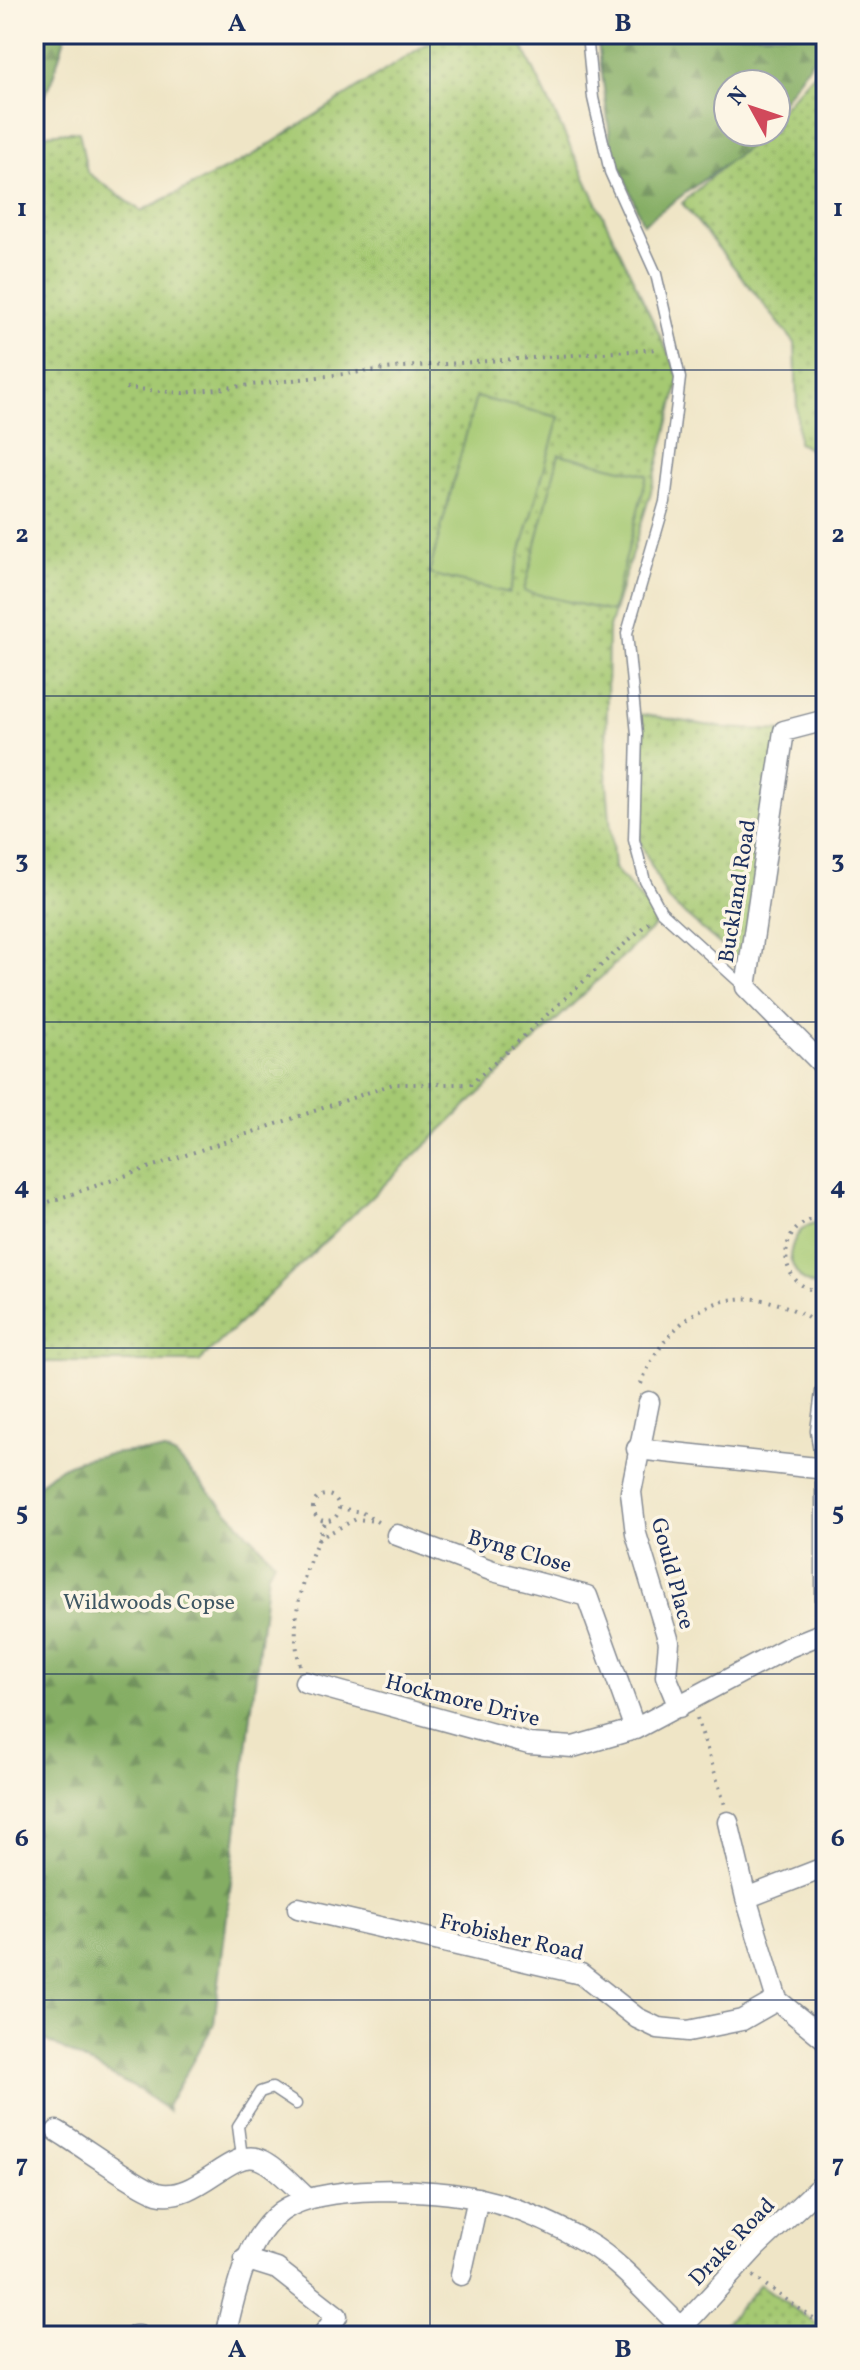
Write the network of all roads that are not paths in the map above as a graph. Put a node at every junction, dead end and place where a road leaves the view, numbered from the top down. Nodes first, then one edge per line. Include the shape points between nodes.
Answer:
1 (587, 34) edge
2 (826, 720) edge
3 (746, 987) junction
4 (826, 1068) edge
5 (826, 1392) edge
6 (644, 1396) road end
7 (637, 1449) junction
8 (826, 1468) edge
9 (826, 1482) edge
10 (397, 1535) road end
11 (826, 1599) edge
12 (826, 1632) edge
13 (305, 1682) road end
14 (685, 1704) junction
15 (635, 1729) junction
16 (728, 1822) road end
17 (826, 1867) edge
18 (746, 1898) junction
19 (298, 1908) dead end
20 (777, 2000) junction
21 (826, 2040) edge
22 (296, 2104) dead end
23 (57, 2131) dead end
24 (242, 2157) junction
25 (826, 2181) edge
26 (307, 2198) junction
27 (478, 2198) junction
28 (245, 2259) junction
29 (461, 2275) dead end
30 (678, 2332) edge
31 (225, 2336) edge
32 (322, 2336) edge

1 - 3 lane via 593,98 610,172 656,274 680,378 665,502 627,633 637,734 634,840 645,881 661,911
2 - 3 street, Buckland Road via 784,731
3 - 4 street, Buckland Road
5 - 8 street via 821,1431
6 - 7 street, Gould Place
7 - 8 street
7 - 14 street, Gould Place via 631,1492 636,1534 669,1642 666,1676
9 - 11 street
10 - 15 street, Byng Close via 493,1571 587,1596
12 - 14 street, Hockmore Drive
13 - 15 street, Hockmore Drive via 529,1744 573,1747
14 - 15 street, Hockmore Drive
16 - 18 street
17 - 18 street
18 - 20 street
19 - 20 street, Frobisher Road via 581,1974 658,2028 688,2031 742,2020
20 - 21 street
22 - 24 lane via 272,2088 260,2092 238,2126
23 - 24 street via 157,2193 201,2185
24 - 26 street via 260,2159
25 - 30 street, Drake Road
26 - 27 street via 375,2190
26 - 28 street via 280,2212
27 - 29 street
27 - 30 street via 536,2216 589,2244
28 - 31 street
28 - 32 street via 277,2269 337,2316

